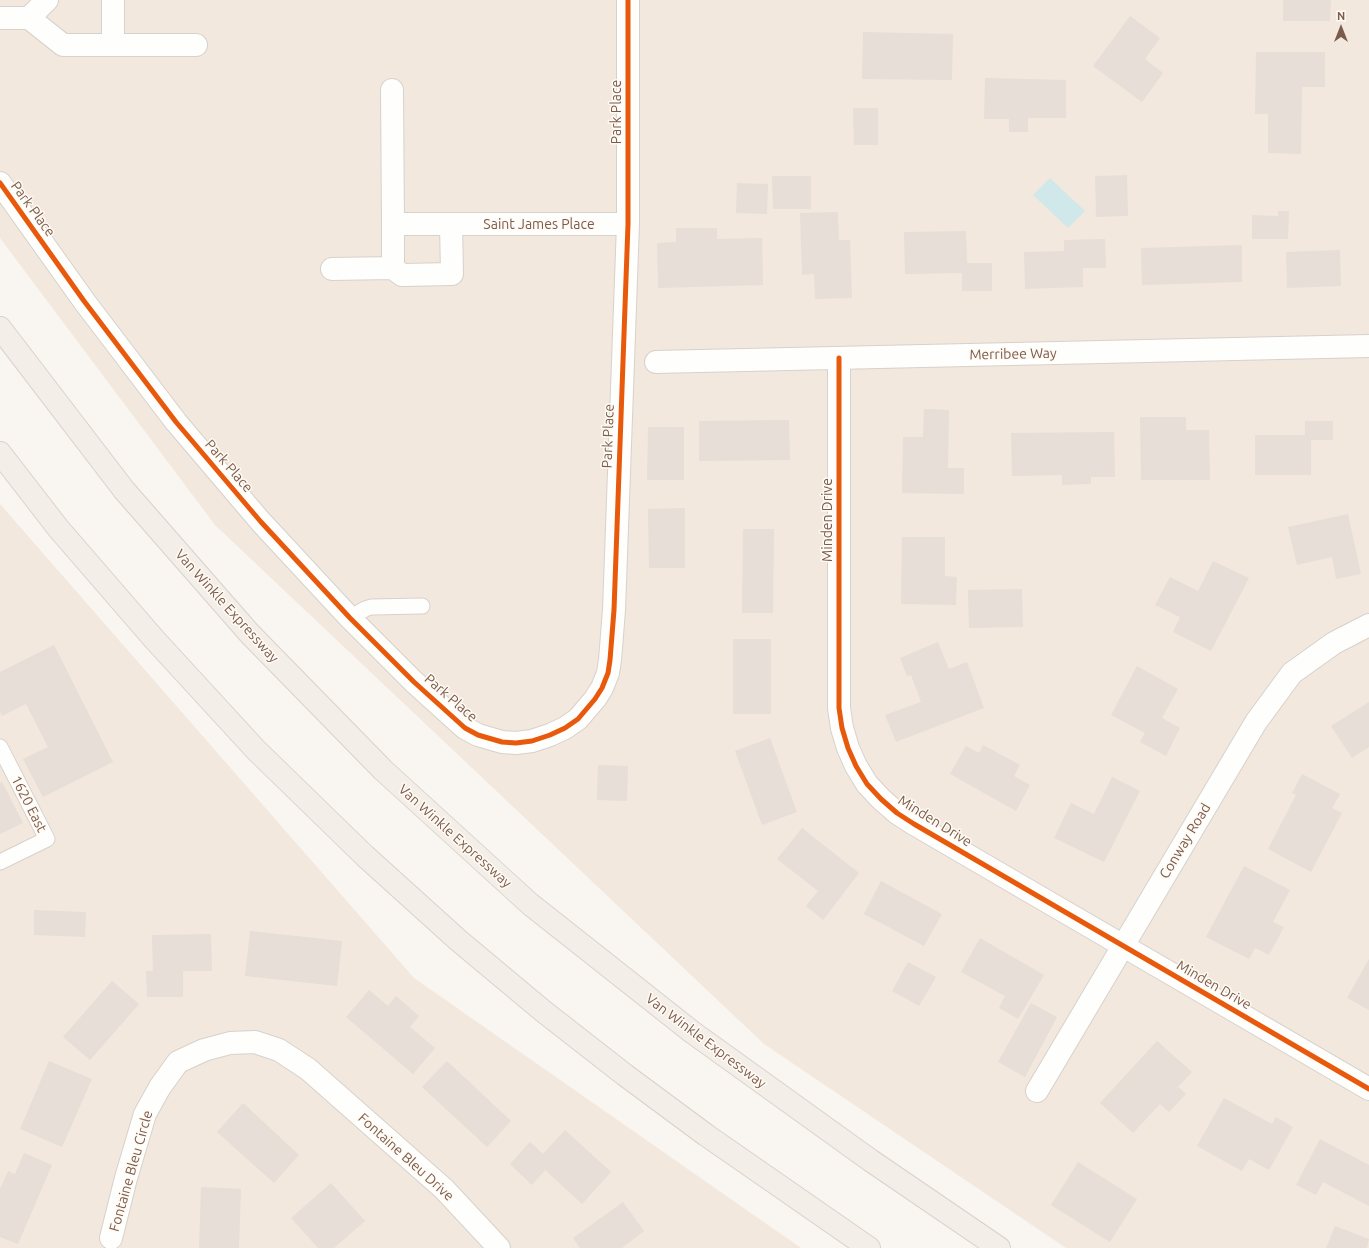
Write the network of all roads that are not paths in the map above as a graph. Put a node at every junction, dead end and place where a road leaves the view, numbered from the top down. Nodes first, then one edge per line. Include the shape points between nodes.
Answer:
1 (47, 0) edge
2 (113, 0) edge
3 (628, 0) edge
4 (0, 18) edge
5 (29, 18) junction
6 (113, 45) junction
7 (196, 45) dead end
8 (392, 90) dead end
9 (0, 183) edge
10 (392, 224) junction
11 (451, 224) junction
12 (628, 224) junction
13 (394, 268) junction
14 (332, 269) dead end
15 (0, 328) edge
16 (1369, 346) edge
17 (839, 358) junction
18 (656, 362) dead end
19 (0, 453) edge
20 (422, 606) dead end
21 (350, 618) junction
22 (1369, 625) edge
23 (0, 747) edge
24 (0, 862) edge
25 (1123, 946) junction
26 (308, 1069) joint
27 (1369, 1089) edge
28 (1038, 1091) dead end
29 (111, 1238) dead end
30 (499, 1248) edge
31 (869, 1248) edge
32 (999, 1248) edge

1 - 5 street
2 - 6 street
3 - 12 street, Park Place
4 - 5 street
5 - 6 street via 63,45
6 - 7 street
8 - 10 street
9 - 21 street, Park Place via 84,301 176,422 261,522
10 - 11 street, Saint James Place
10 - 13 street
11 - 12 street, Saint James Place
11 - 13 street via 452,274 402,275
12 - 21 street, Park Place via 612,635 608,674 595,699 578,719 550,735 516,743 484,737 455,720
13 - 14 street
15 - 32 main road, Van Winkle Expressway via 124,490 250,634 383,770 530,904 692,1032 870,1160
16 - 17 street, Merribee Way
17 - 18 street, Merribee Way
17 - 25 street, Minden Drive via 839,708 842,728 856,766 867,784 897,813
19 - 31 main road via 58,528 154,640 256,750 365,856 458,940 625,1075 706,1135
20 - 21 lane via 371,607
22 - 25 street, Conway Road via 1334,643 1292,674 1256,722
23 - 24 lane, 1620 East via 47,839
25 - 27 street, Minden Drive
25 - 28 street, Conway Road
26 - 29 street, Fontaine Bleu Circle via 279,1050 255,1042 230,1043 204,1050 178,1062 145,1114
26 - 30 street, Fontaine Bleu Drive via 444,1190

